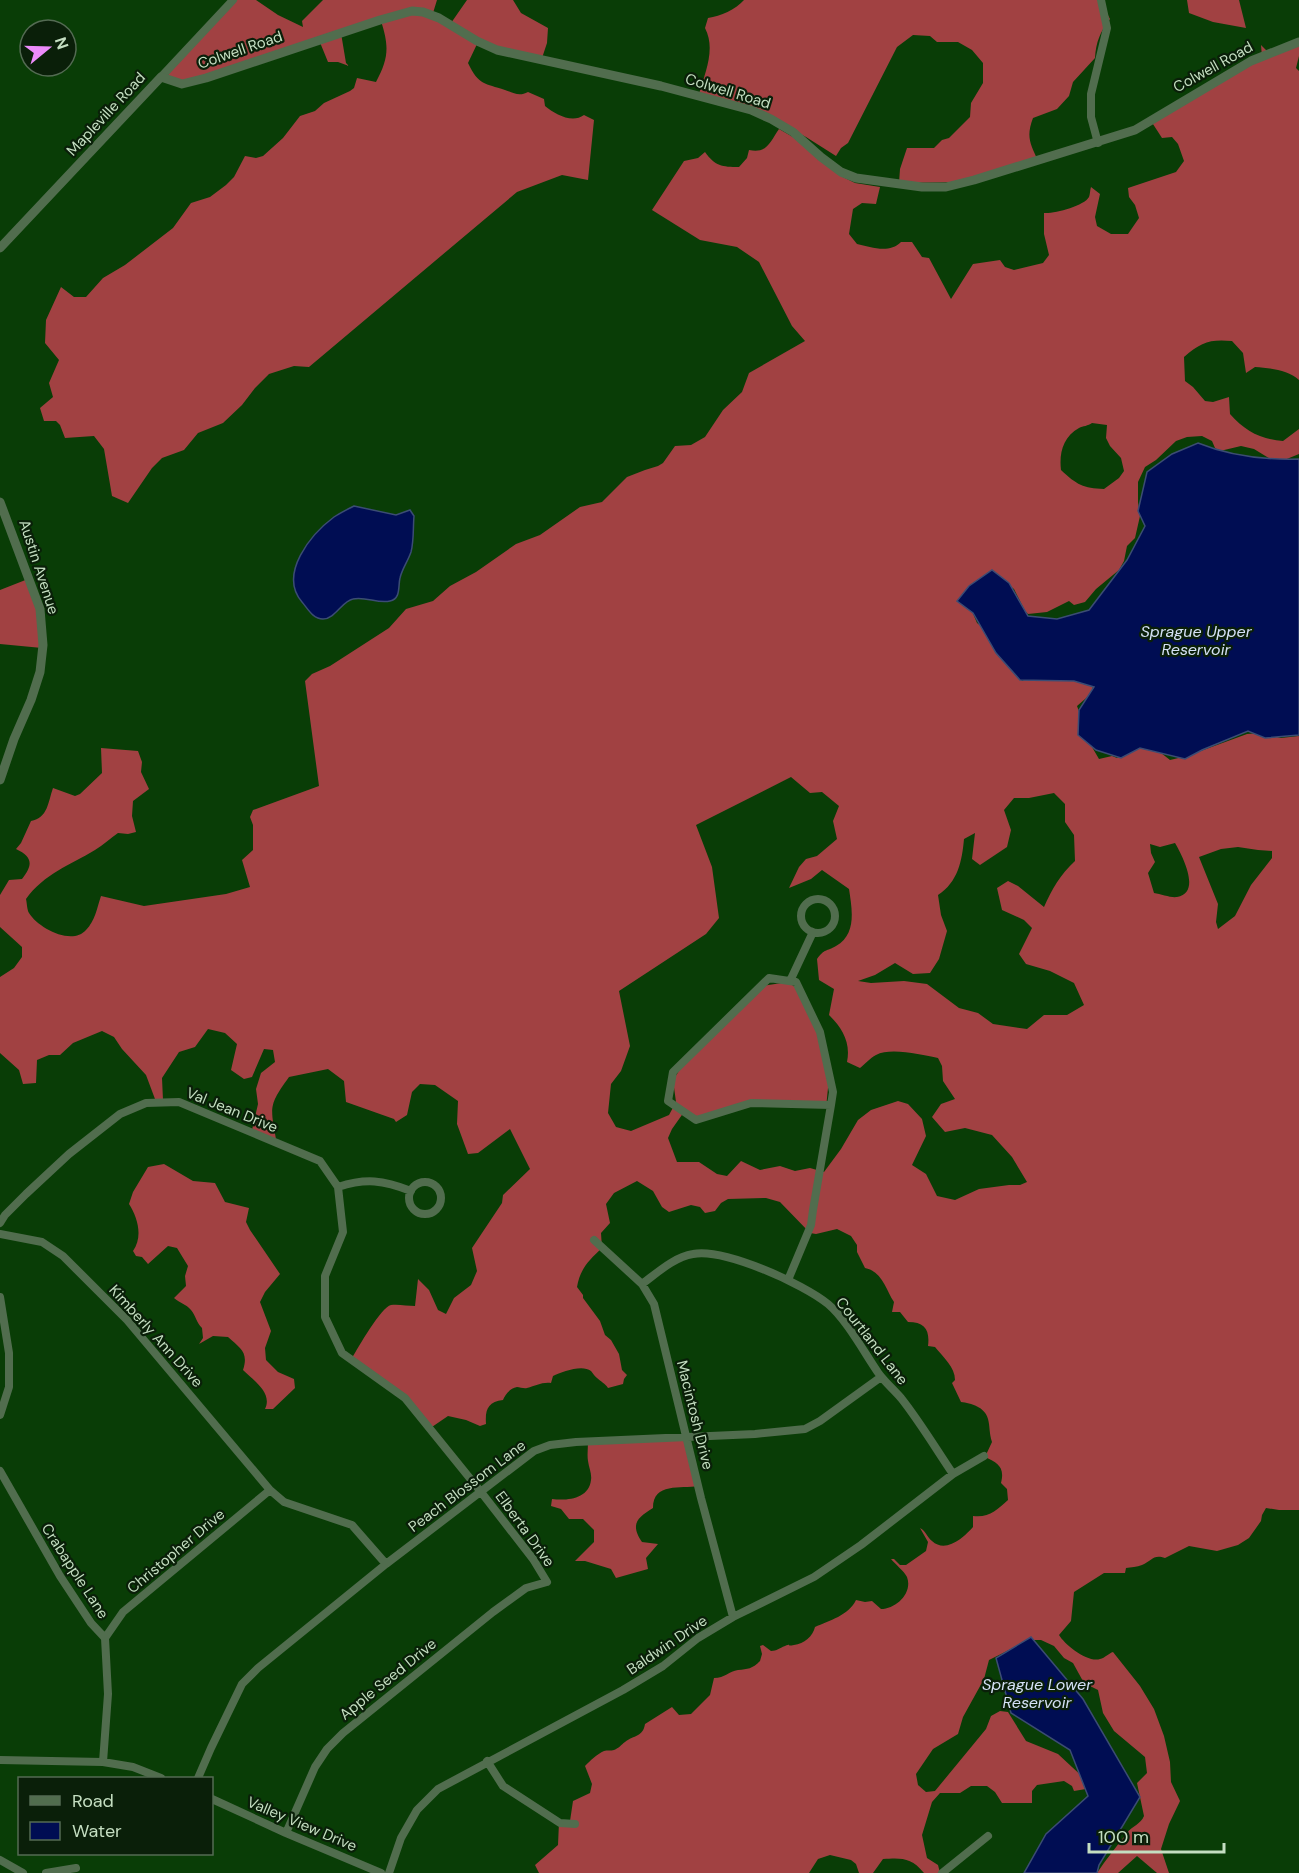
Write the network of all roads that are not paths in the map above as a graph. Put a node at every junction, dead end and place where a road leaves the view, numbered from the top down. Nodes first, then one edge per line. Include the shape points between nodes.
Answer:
1 (233, 0) edge
2 (1101, 0) edge
3 (1299, 42) edge
4 (161, 77) junction
5 (1098, 143) junction
6 (0, 248) edge
7 (0, 502) edge
8 (0, 780) edge
9 (813, 932) junction
10 (790, 981) junction
11 (831, 1105) junction
12 (338, 1187) junction
13 (411, 1191) junction
14 (0, 1222) edge
15 (0, 1234) edge
16 (594, 1240) dead end
17 (788, 1280) junction
18 (642, 1284) junction
19 (0, 1297) edge
20 (882, 1377) junction
21 (0, 1415) edge
22 (687, 1437) junction
23 (448, 1451) joint
24 (984, 1456) dead end
25 (0, 1471) edge
26 (953, 1474) junction
27 (270, 1490) junction
28 (482, 1492) junction
29 (386, 1564) junction
30 (547, 1582) joint
31 (733, 1617) junction
32 (105, 1638) junction
33 (0, 1760) edge
34 (488, 1761) junction
35 (103, 1762) junction
36 (156, 1777) edge
37 (199, 1777) edge
38 (213, 1799) edge
39 (575, 1824) dead end
40 (286, 1833) junction
41 (988, 1836) dead end
42 (0, 1860) edge
43 (76, 1868) dead end
44 (23, 1873) edge
45 (46, 1873) edge
46 (381, 1873) edge
47 (389, 1873) edge
48 (942, 1873) edge

1 - 4 street, Mapleville Road
2 - 5 street via 1107,28 1091,94 1091,117
3 - 5 street, Colwell Road via 1242,66 1135,130
4 - 5 street, Colwell Road via 182,84 206,78 412,11 439,18 497,50 752,110 793,132 839,171 856,178 946,187
4 - 6 street, Mapleville Road
7 - 8 street, Austin Avenue via 40,609 43,645 40,672
9 - 9 street via 824,932 834,920 830,904 820,898 809,901 801,910 801,921
9 - 10 street
10 - 11 street via 796,982 820,1032 833,1092
10 - 11 street via 769,978 672,1072 668,1101 696,1120 751,1103
11 - 17 street via 811,1225
12 - 13 street via 366,1180
12 - 14 street, Val Jean Drive via 320,1161 179,1101 146,1103 120,1113 69,1154
12 - 23 street, Val Jean Drive via 343,1232 325,1276 325,1317 342,1353 405,1398
13 - 13 street via 410,1202 420,1213 430,1213 439,1207 441,1197 433,1183 423,1182
15 - 27 street, Kimberly Ann Drive via 42,1242 63,1256 127,1320
16 - 18 street, Macintosh Drive
17 - 18 street, Courtland Lane via 717,1255 693,1254 672,1262
17 - 20 street, Courtland Lane via 829,1305
18 - 22 street, Macintosh Drive via 654,1304
19 - 21 street via 9,1353 9,1387
20 - 22 street, Peach Blossom Lane via 806,1429
20 - 26 street, Courtland Lane
22 - 28 street, Peach Blossom Lane via 550,1445 534,1451
22 - 31 street, Macintosh Drive
23 - 28 street, Elberta Drive
24 - 26 street, Baldwin Drive
25 - 32 street, Crabapple Lane via 60,1576
26 - 31 street, Baldwin Drive via 814,1577
27 - 29 street, Kimberly Ann Drive via 285,1502 352,1526
27 - 32 street, Christopher Drive via 123,1612
28 - 29 street, Peach Blossom Lane
28 - 30 street, Elberta Drive
29 - 37 street, Peach Blossom Lane via 242,1684
30 - 40 street, Apple Seed Drive via 526,1588 501,1606 343,1733 315,1767
31 - 34 street, Baldwin Drive via 623,1690
32 - 35 street, Crabapple Lane via 108,1694
33 - 35 street
34 - 39 street via 502,1786 560,1823
34 - 47 street, Baldwin Drive via 438,1789 417,1810 401,1838
35 - 36 street via 133,1767
38 - 40 street, Valley View Drive
40 - 46 street, Valley View Drive
41 - 48 street
42 - 44 street
43 - 45 street

